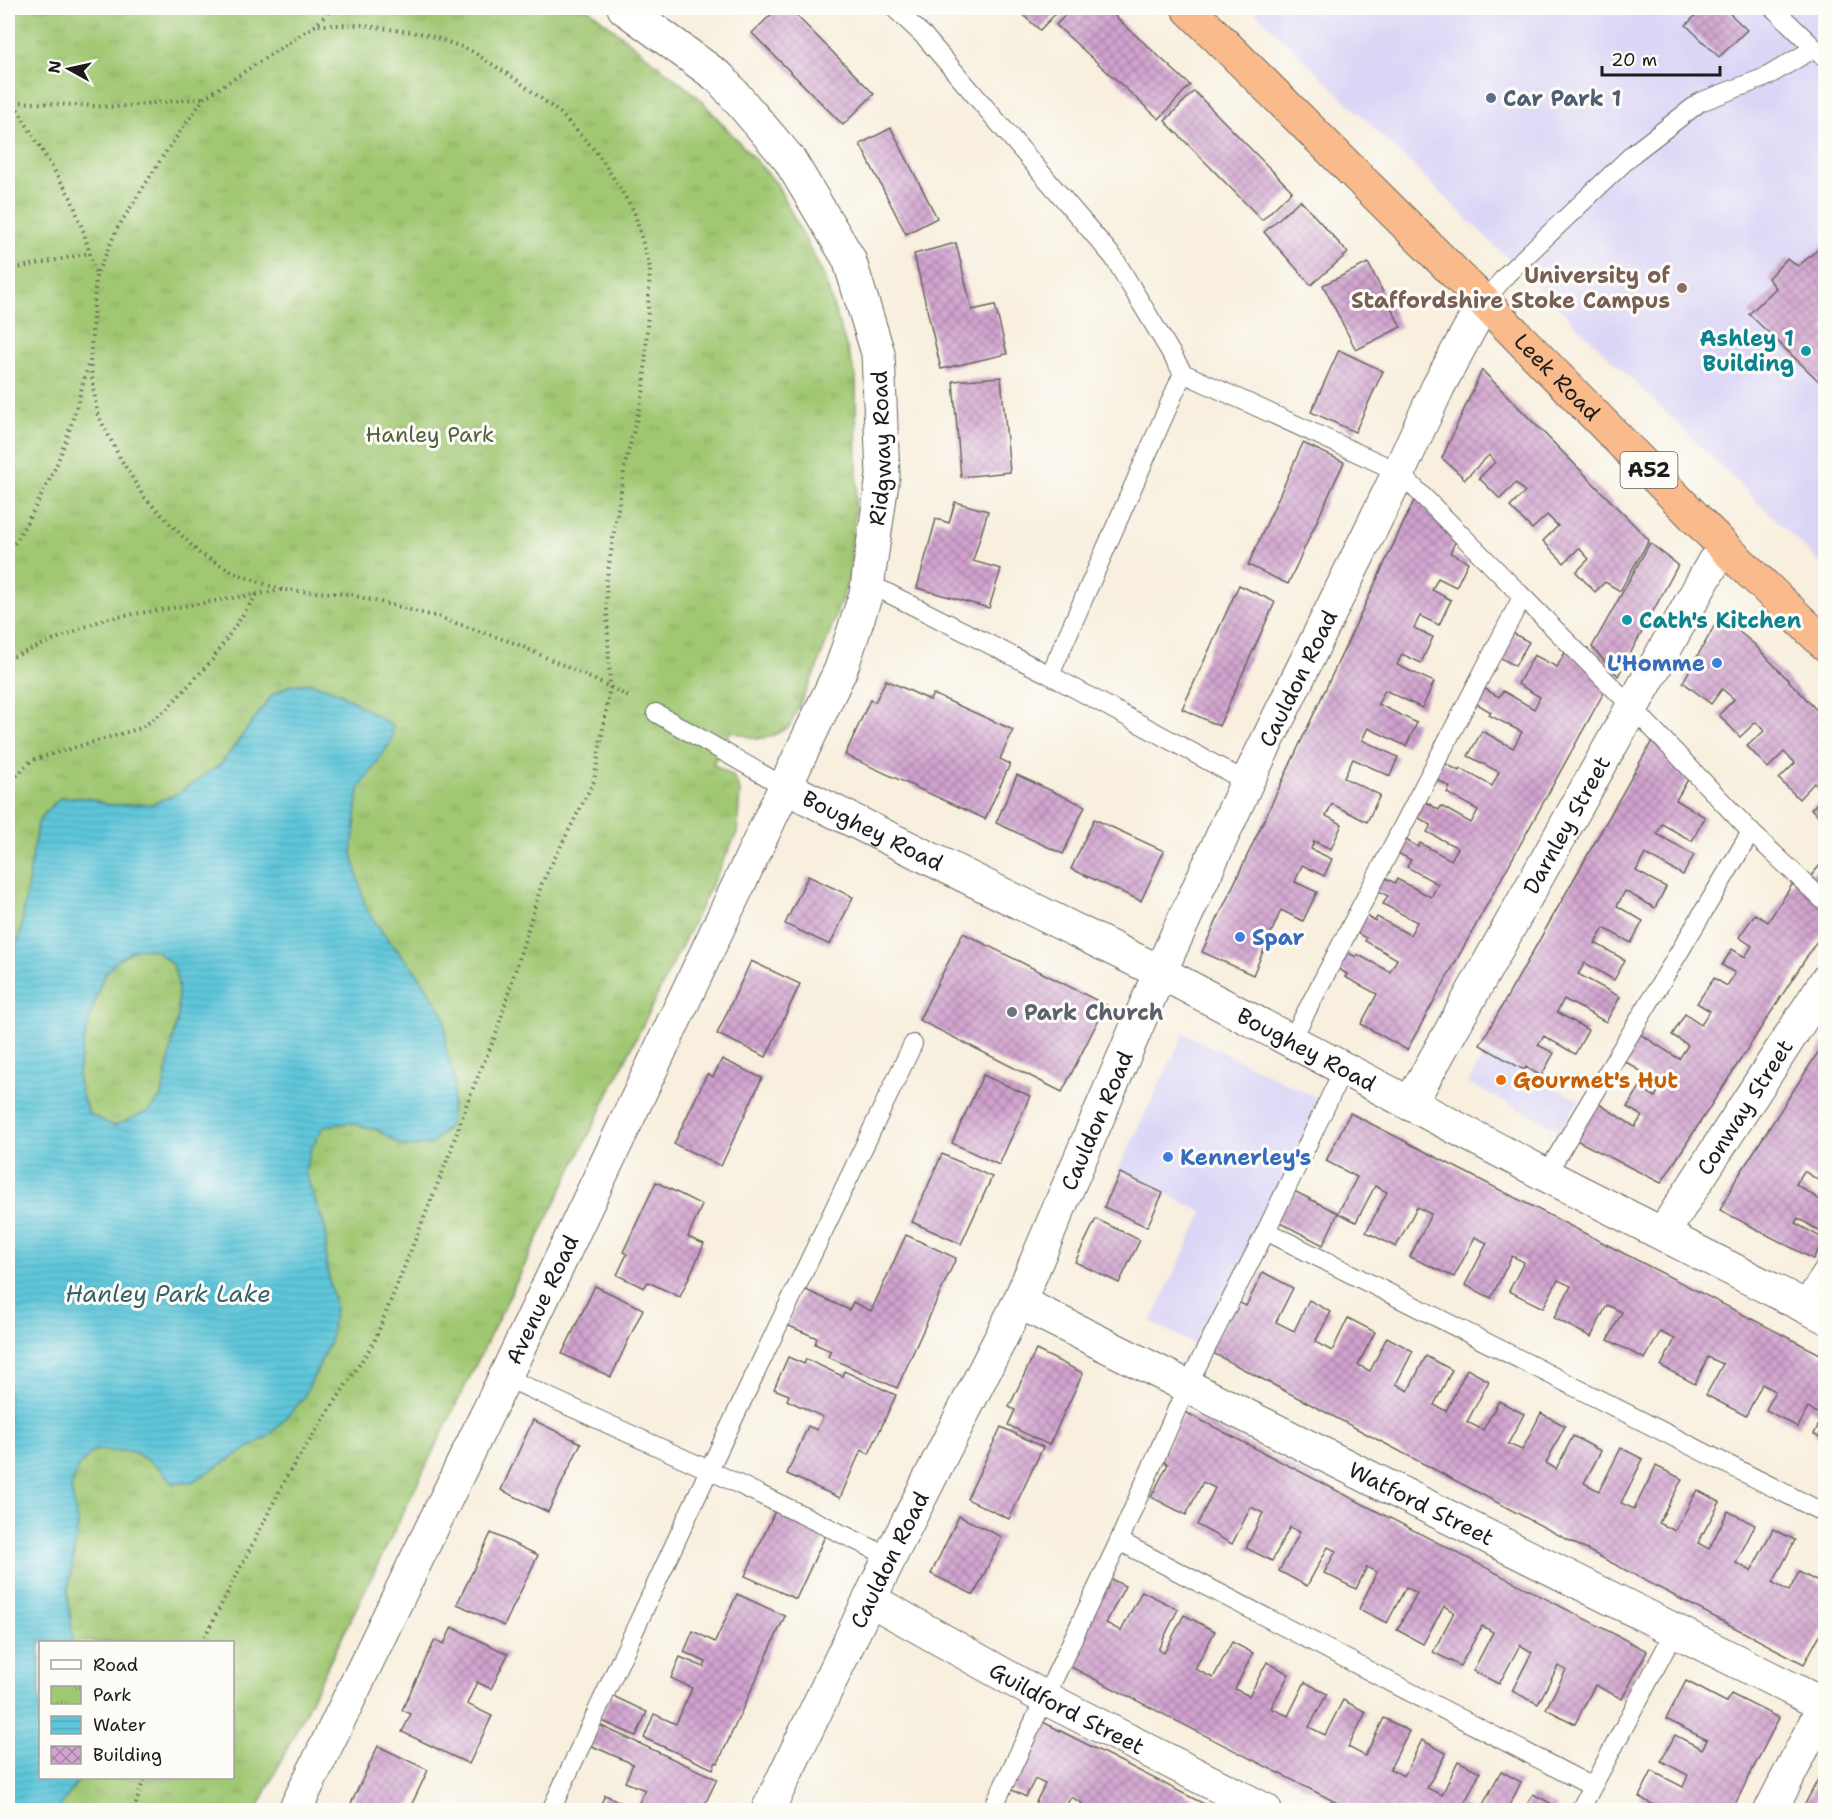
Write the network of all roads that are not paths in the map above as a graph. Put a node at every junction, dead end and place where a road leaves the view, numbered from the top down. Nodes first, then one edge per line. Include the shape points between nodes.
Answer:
1 (624, 8) edge
2 (894, 8) edge
3 (1188, 8) edge
4 (1773, 8) edge
5 (1820, 54) edge
6 (1484, 302) junction
7 (1183, 373) junction
8 (1399, 472) junction
9 (1726, 549) junction
10 (868, 583) junction
11 (1522, 597) junction
12 (1826, 645) edge
13 (1050, 675) junction
14 (1632, 707) junction
15 (656, 713) dead end
16 (1247, 782) junction
17 (784, 787) junction
18 (1751, 832) junction
19 (1826, 903) edge
20 (1160, 972) junction
21 (1826, 981) edge
22 (1291, 1041) junction
23 (913, 1044) dead end
24 (1344, 1068) junction
25 (1410, 1104) junction
26 (1546, 1175) junction
27 (1266, 1231) junction
28 (1663, 1233) junction
29 (1826, 1266) edge
30 (1019, 1302) junction
31 (1813, 1310) edge
32 (505, 1377) junction
33 (1187, 1386) junction
34 (709, 1470) junction
35 (1826, 1514) edge
36 (1119, 1541) junction
37 (890, 1557) junction
38 (871, 1600) junction
39 (1676, 1629) junction
40 (1045, 1698) junction
41 (1825, 1704) edge
42 (1591, 1786) junction
43 (295, 1810) edge
44 (550, 1810) edge
45 (768, 1810) edge
46 (992, 1810) edge
47 (1265, 1810) edge
48 (1580, 1810) edge
49 (1771, 1810) edge

1 - 10 street, Ridgway Road via 720,78 789,159 849,259 878,353 883,476
2 - 7 lane via 926,37 1114,258
3 - 6 highway, Leek Road / A52
4 - 5 lane
5 - 6 lane via 1700,102 1634,153 1507,274
6 - 8 street, Cauldon Road via 1438,387
6 - 9 highway, Leek Road / A52
7 - 8 lane
7 - 13 lane
8 - 11 lane
8 - 16 street, Cauldon Road
9 - 12 highway, Leek Road / A52
9 - 14 street, Darnley Street via 1713,563
10 - 13 lane
10 - 17 street, Ridgway Road via 841,669
11 - 14 lane
11 - 22 lane
13 - 16 lane
14 - 18 lane
14 - 25 street, Darnley Street
15 - 17 lane
16 - 20 street, Cauldon Road
17 - 20 street, Boughey Road
17 - 32 street, Avenue Road
18 - 19 lane
18 - 26 lane
20 - 22 street, Boughey Road
20 - 30 street, Cauldon Road
21 - 28 street, Conway Street
22 - 24 street, Boughey Road
23 - 34 lane
24 - 25 street, Boughey Road
24 - 27 lane
25 - 26 street, Boughey Road
26 - 28 street, Boughey Road
27 - 33 lane
27 - 35 lane
28 - 31 street, Boughey Road
29 - 31 lane
30 - 33 street, Watford Street
30 - 37 street, Cauldon Road
32 - 34 lane
32 - 43 street, Avenue Road
33 - 36 lane
33 - 39 street, Watford Street
34 - 37 lane
34 - 44 lane
36 - 40 lane
36 - 42 lane
37 - 38 street, Cauldon Road
38 - 40 street, Guildford Street
38 - 45 street, Cauldon Road
39 - 41 street, Watford Street
39 - 42 lane
40 - 46 lane
40 - 47 street, Guildford Street
41 - 49 street
42 - 48 lane

